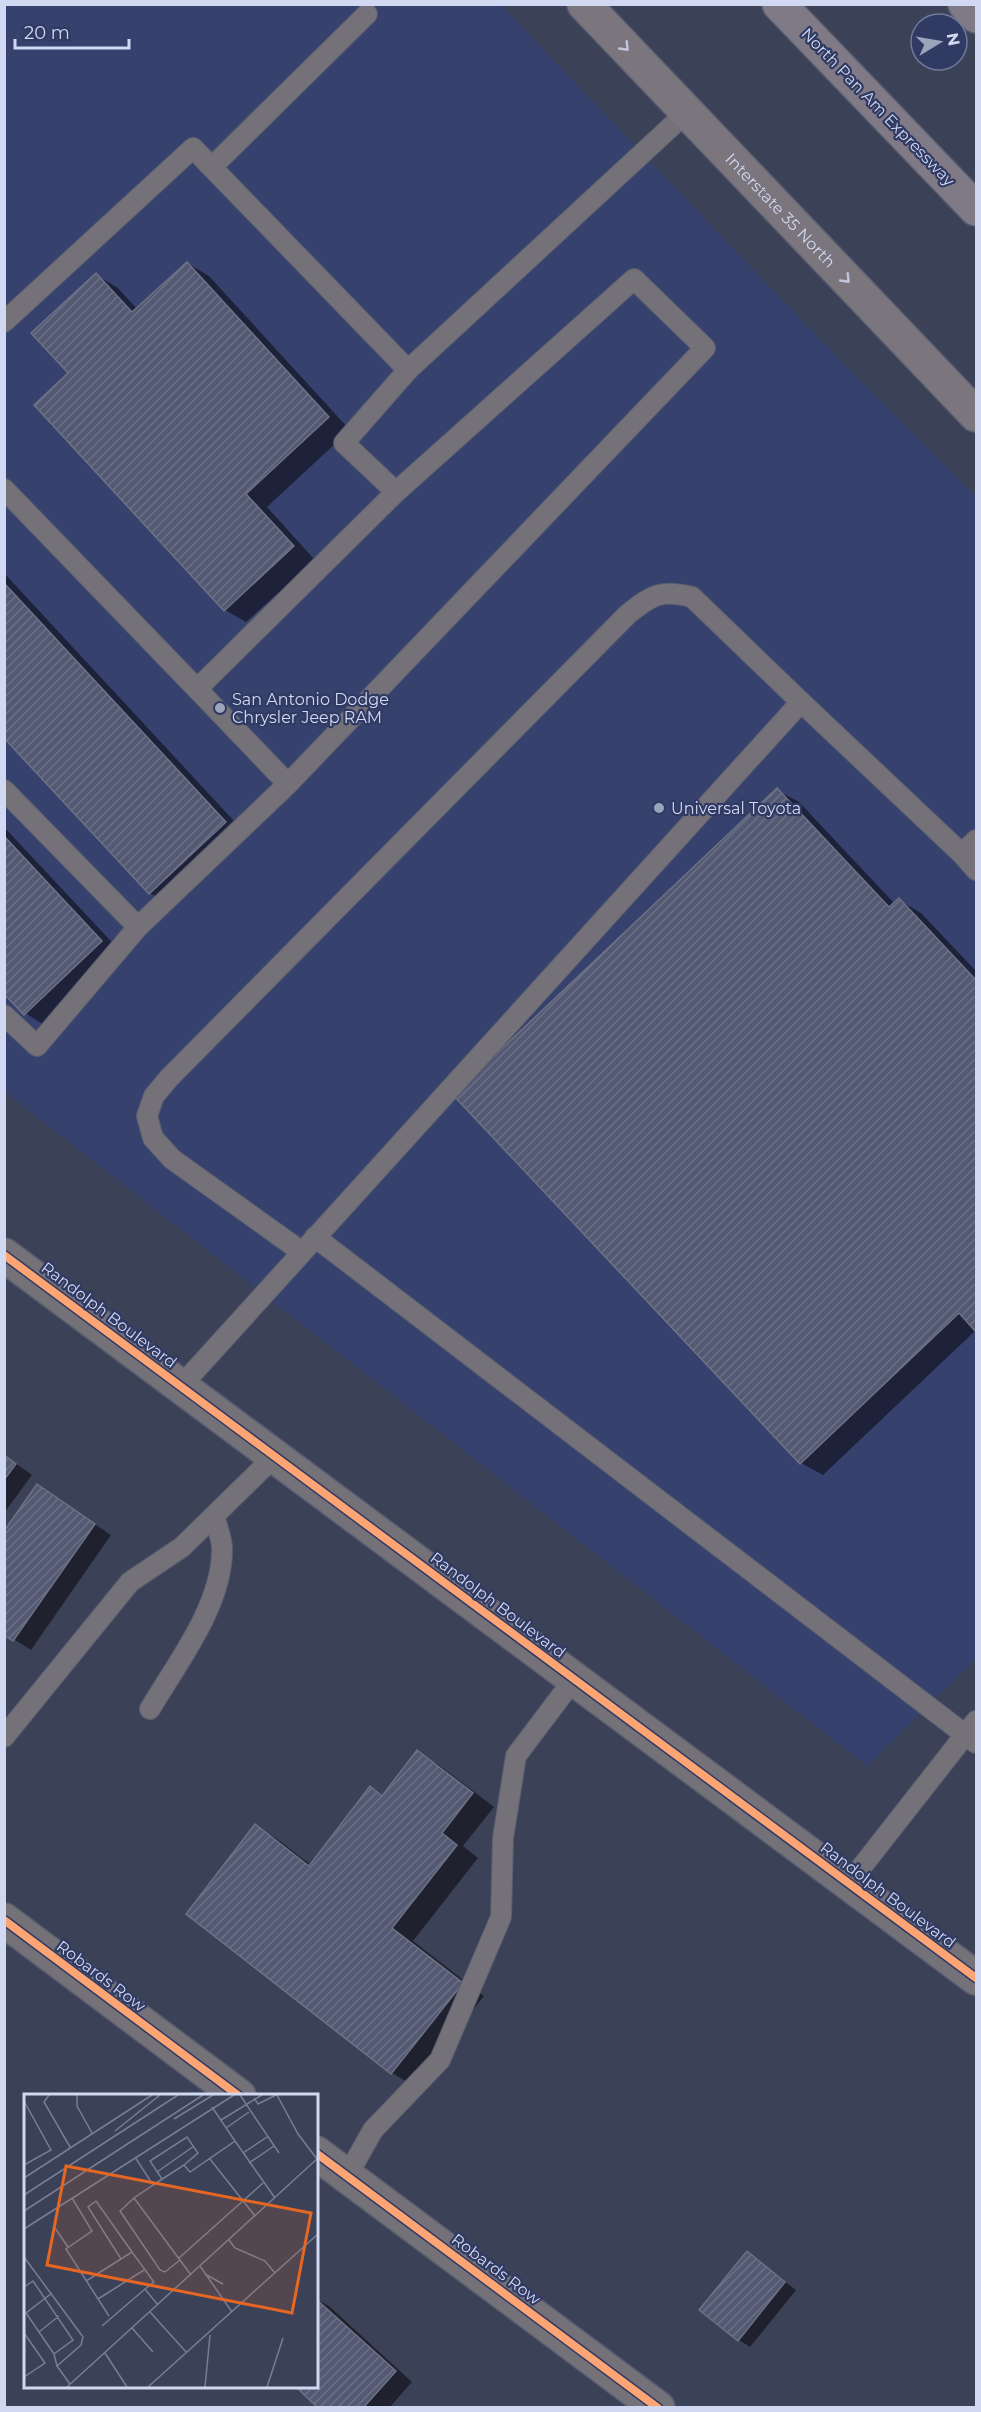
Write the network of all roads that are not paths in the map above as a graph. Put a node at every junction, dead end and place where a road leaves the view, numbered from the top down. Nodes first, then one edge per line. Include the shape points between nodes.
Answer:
1 (584, 4) edge
2 (773, 4) edge
3 (779, 4) edge
4 (965, 4) edge
5 (367, 14) dead end
6 (976, 16) edge
7 (817, 45) junction
8 (687, 112) junction
9 (213, 166) junction
10 (976, 209) edge
11 (4, 322) edge
12 (408, 370) junction
13 (976, 415) edge
14 (4, 489) edge
15 (396, 492) junction
16 (197, 689) junction
17 (801, 702) junction
18 (288, 784) junction
19 (4, 790) edge
20 (976, 840) edge
21 (962, 854) junction
22 (976, 870) edge
23 (138, 927) junction
24 (4, 1015) edge
25 (315, 1237) junction
26 (302, 1252) junction
27 (4, 1255) edge
28 (181, 1386) junction
29 (275, 1456) junction
30 (214, 1516) junction
31 (574, 1679) junction
32 (150, 1709) dead end
33 (973, 1732) edge
34 (4, 1737) edge
35 (849, 1883) junction
36 (4, 1920) edge
37 (976, 1977) edge
38 (236, 2094) edge
39 (318, 2154) edge
40 (347, 2176) junction
41 (658, 2408) edge

1 -> 8 main road, Interstate 35 North
2 - 7 highway
3 - 7 highway, North Pan Am Expressway
4 - 6 highway
5 - 9 lane
7 - 10 highway, North Pan Am Expressway
8 - 12 lane
8 -> 13 main road, Interstate 35 North
9 - 11 lane via 193,148
9 - 12 lane
12 - 15 lane via 344,443
14 - 16 lane
15 - 16 lane
15 - 18 lane via 634,279 705,348
16 - 18 lane
17 - 21 lane
17 - 25 lane
17 - 26 lane via 692,597 671,591 651,597 628,614 169,1078 154,1096 147,1116 153,1137 172,1159
18 - 23 lane
19 - 23 lane
20 - 21 lane
21 - 22 lane
23 - 24 lane via 38,1046
25 - 26 lane
25 - 33 lane
26 - 28 lane
27 - 28 street, Randolph Boulevard
28 - 29 street, Randolph Boulevard
29 - 30 lane
29 - 31 street, Randolph Boulevard
30 - 32 lane via 223,1549 215,1592
30 - 34 lane via 182,1548 129,1582
31 - 35 street, Randolph Boulevard
31 - 40 lane via 516,1756 503,1838 501,1917 440,2060 373,2130
33 - 35 lane
35 - 37 street, Randolph Boulevard
36 - 38 street, Robards Row
39 - 40 street, Robards Row
40 - 41 street, Robards Row

